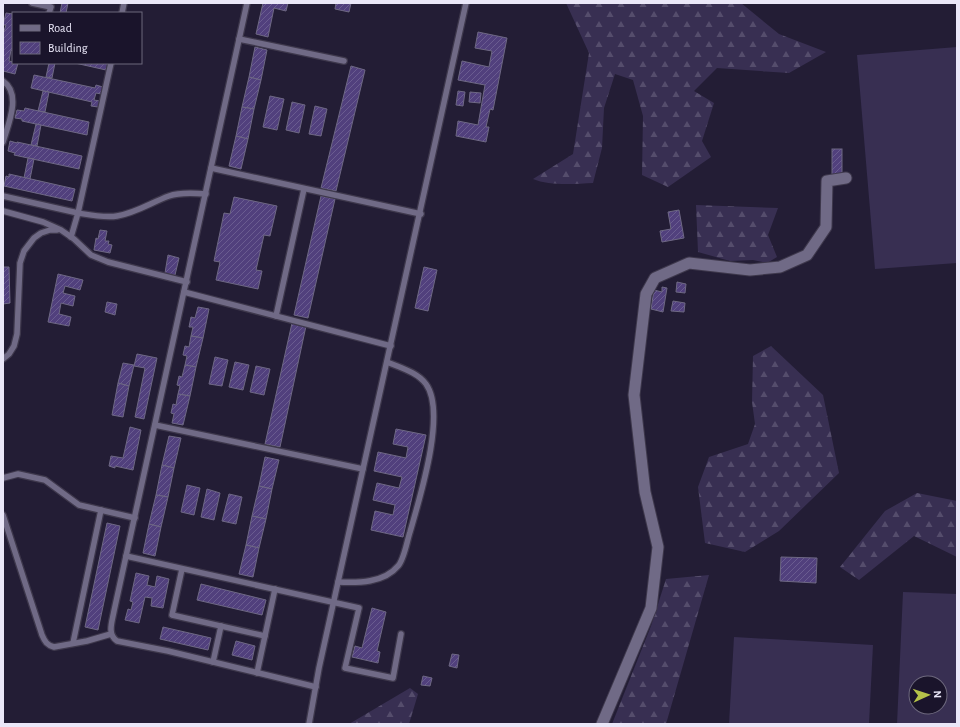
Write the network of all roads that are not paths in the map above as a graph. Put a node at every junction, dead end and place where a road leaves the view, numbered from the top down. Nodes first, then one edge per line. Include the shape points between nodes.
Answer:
1 (32, 3) edge
2 (247, 3) edge
3 (466, 3) edge
4 (50, 12) edge
5 (239, 39) junction
6 (344, 61) dead end
7 (111, 64) edge
8 (3, 81) edge
9 (3, 142) edge
10 (211, 168) junction
11 (846, 178) dead end
12 (304, 189) junction
13 (206, 194) junction
14 (3, 196) edge
15 (3, 211) edge
16 (78, 213) junction
17 (420, 214) junction
18 (62, 230) junction
19 (71, 237) junction
20 (186, 282) junction
21 (184, 292) junction
22 (276, 316) junction
23 (391, 346) junction
24 (3, 359) edge
25 (387, 362) junction
26 (155, 425) junction
27 (364, 469) junction
28 (3, 478) edge
29 (101, 510) junction
30 (3, 515) edge
31 (135, 518) junction
32 (126, 556) junction
33 (182, 569) junction
34 (338, 582) junction
35 (275, 589) junction
36 (334, 602) junction
37 (221, 626) junction
38 (111, 634) junction
39 (401, 634) dead end
40 (265, 636) junction
41 (73, 643) junction
42 (214, 662) junction
43 (257, 673) junction
44 (316, 687) junction
45 (309, 724) edge
46 (602, 724) edge

1 - 4 lane via 50,7
2 - 5 lane
3 - 17 lane
5 - 6 lane
5 - 10 lane
7 - 16 lane
8 - 9 lane via 11,91 12,103
10 - 12 lane
10 - 13 lane
11 - 46 street via 827,181 826,226 807,255 780,267 750,270 690,263 655,278 646,294 634,395 645,492 658,547 651,608
12 - 17 lane
12 - 22 lane
13 - 16 lane via 170,195 117,216
13 - 20 lane
14 - 16 lane
15 - 18 lane
16 - 19 lane
17 - 23 lane
18 - 19 lane
18 - 24 lane via 41,233 24,251 20,263 14,346
19 - 20 lane via 91,255 108,262
20 - 21 lane
21 - 22 lane
21 - 26 lane
22 - 23 lane
23 - 25 lane
25 - 27 lane
25 - 34 lane via 418,376 427,384 432,397 433,423 426,473 398,566 375,580 359,583
26 - 27 lane
26 - 31 lane
27 - 34 lane
28 - 29 lane via 18,474 45,480 79,505
29 - 31 lane
29 - 41 lane
30 - 41 lane via 46,643 54,647
31 - 32 lane
32 - 33 lane
32 - 38 lane
33 - 35 lane
33 - 37 lane via 172,615
34 - 36 lane
35 - 36 lane
35 - 40 lane
36 - 39 lane via 359,608 345,668 393,678
36 - 44 lane
37 - 40 lane
37 - 42 lane
38 - 41 lane
38 - 42 lane via 117,641
40 - 43 lane
42 - 43 lane
43 - 44 lane
44 - 45 lane

